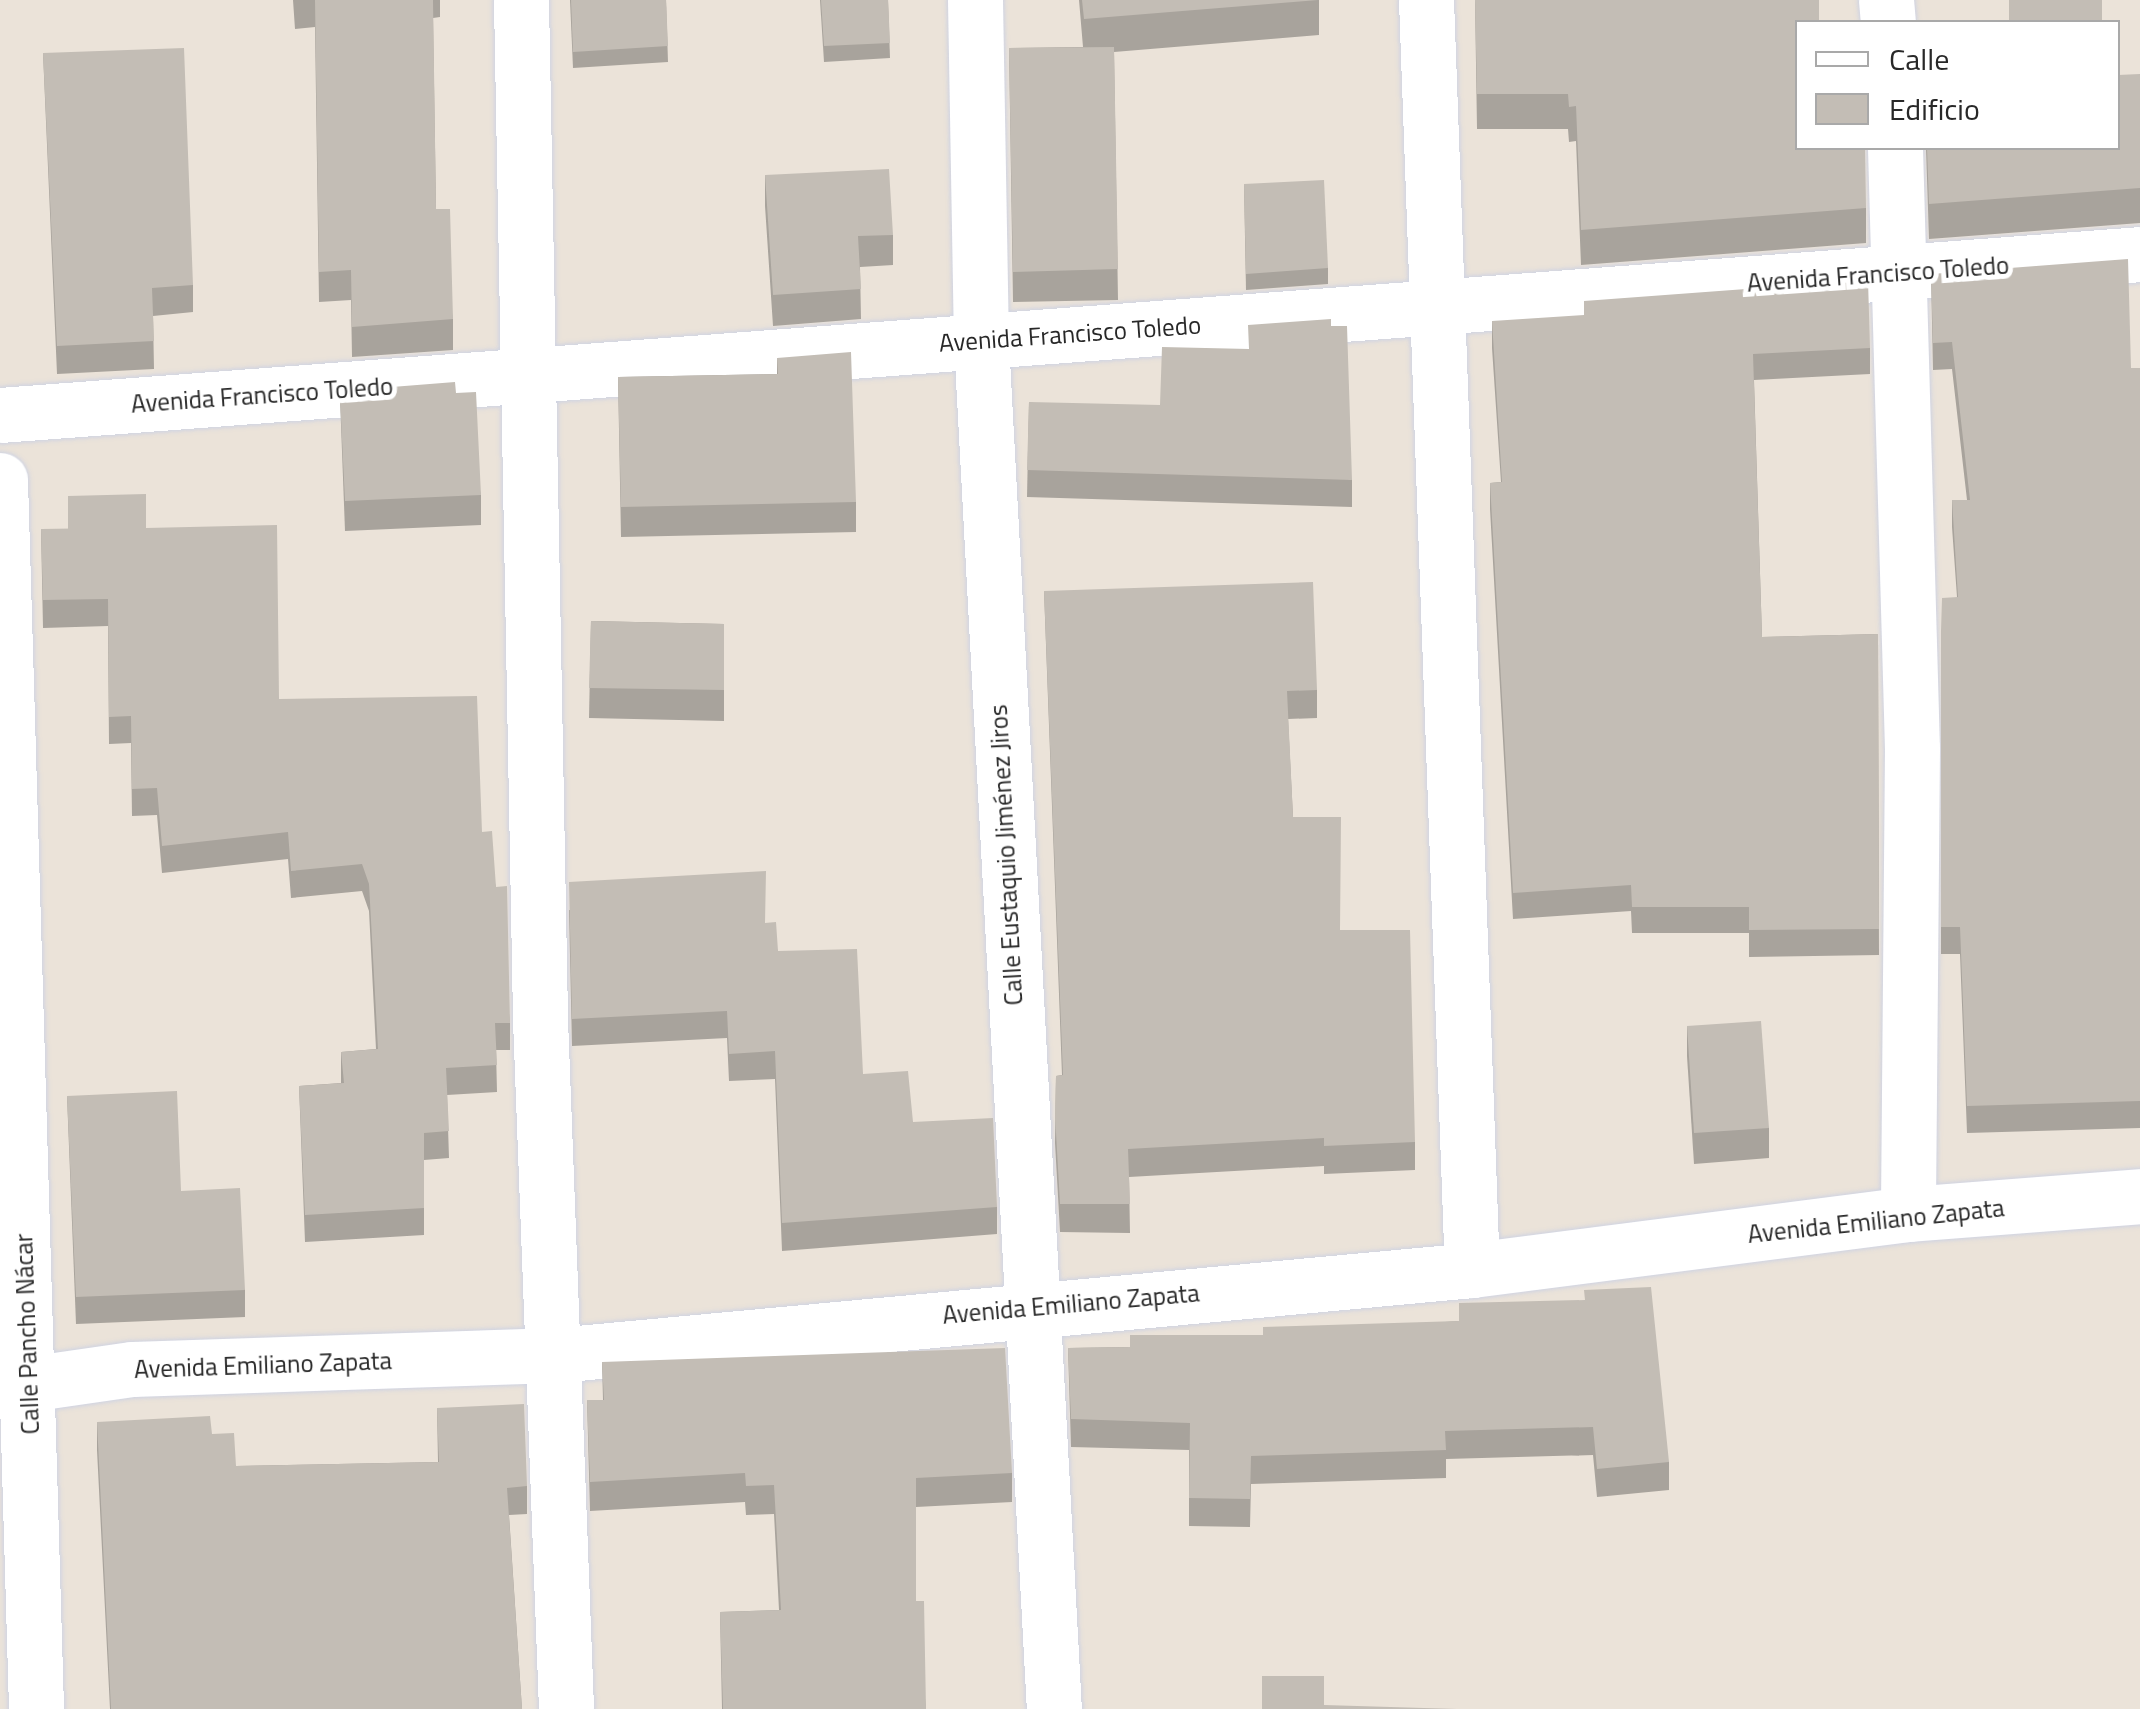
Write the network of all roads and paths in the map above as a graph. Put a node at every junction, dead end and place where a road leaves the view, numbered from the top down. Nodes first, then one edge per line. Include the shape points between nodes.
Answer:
1 (521, 0) edge
2 (975, 0) edge
3 (1426, 0) edge
4 (1895, 150) edge
5 (2140, 254) edge
6 (1902, 272) junction
7 (1438, 306) junction
8 (981, 341) junction
9 (528, 376) junction
10 (0, 415) edge
11 (0, 480) edge
12 (2140, 1196) edge
13 (1908, 1214) junction
14 (1472, 1270) junction
15 (1029, 1308) junction
16 (556, 1354) junction
17 (14, 1387) edge
18 (36, 1709) edge
19 (566, 1709) edge
20 (1054, 1709) edge

1 - 9 street
2 - 8 street, Calle Eustaquio Jiménez Jiros
3 - 7 street
4 - 6 street
5 - 6 street, Avenida Francisco Toledo
6 - 7 street, Avenida Francisco Toledo
6 - 13 street via 1912,748
7 - 8 street, Avenida Francisco Toledo
7 - 14 street
8 - 9 street, Avenida Francisco Toledo
8 - 15 street, Calle Eustaquio Jiménez Jiros
9 - 10 street, Avenida Francisco Toledo
9 - 16 street via 540,1019
11 - 17 street, Calle Pancho Nácar
12 - 13 street, Avenida Emiliano Zapata
13 - 14 street, Avenida Emiliano Zapata
14 - 15 street, Avenida Emiliano Zapata
15 - 16 street, Avenida Emiliano Zapata
15 - 20 street, Calle Eustaquio Jiménez Jiros
16 - 17 street, Avenida Emiliano Zapata via 132,1369
16 - 19 street
17 - 18 street, Calle Pancho Nácar

